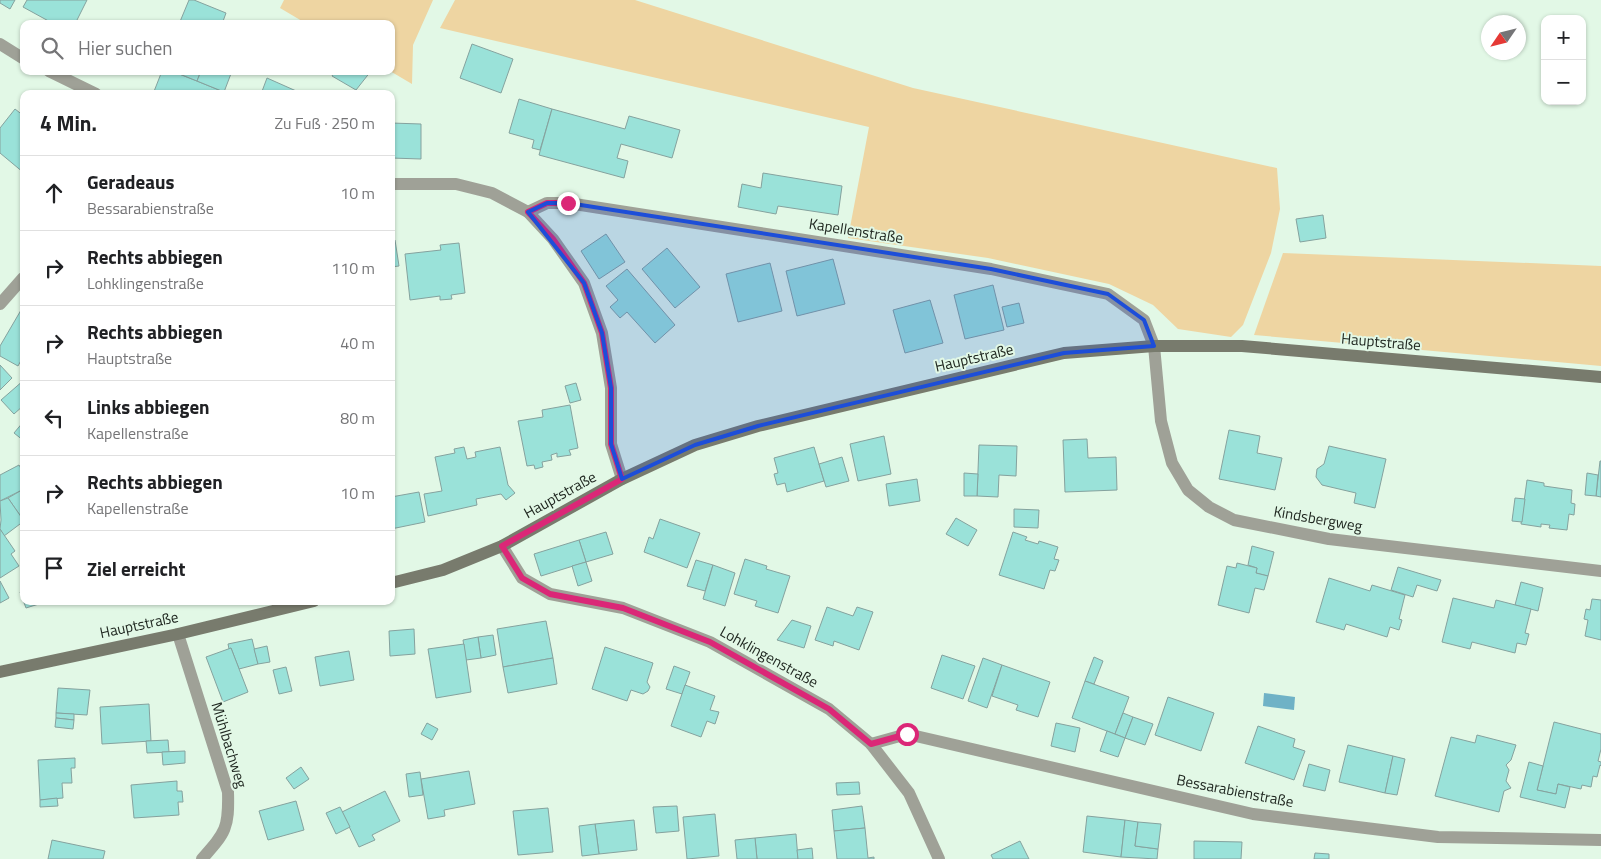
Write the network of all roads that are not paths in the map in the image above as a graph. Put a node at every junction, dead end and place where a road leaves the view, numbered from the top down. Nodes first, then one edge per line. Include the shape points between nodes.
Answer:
1 (0, 44) edge
2 (20, 56) edge
3 (57, 75) edge
4 (88, 90) edge
5 (395, 184) edge
6 (528, 212) junction
7 (20, 281) edge
8 (0, 304) edge
9 (1154, 346) junction
10 (1601, 377) edge
11 (622, 479) junction
12 (502, 546) junction
13 (1601, 571) edge
14 (395, 582) edge
15 (298, 605) edge
16 (178, 634) junction
17 (0, 672) edge
18 (871, 744) junction
19 (1601, 840) edge
20 (202, 859) edge
21 (939, 859) edge

1 - 2 street
3 - 4 street
5 - 6 street via 456,184 492,193
6 - 9 street, Kapellenstraße via 547,203 568,203 991,269 1108,294 1144,320
6 - 11 street via 553,239 584,283 602,333 611,388 611,444
7 - 8 street
9 - 10 main road, Hauptstraße via 1242,346
9 - 11 main road, Hauptstraße via 1064,353 758,426 695,445
9 - 13 street, Kindsbergweg via 1160,421 1172,462 1188,490 1209,507 1234,520 1328,539
11 - 12 main road, Hauptstraße
12 - 14 main road, Hauptstraße via 443,570
12 - 18 street, Lohklingenstraße via 522,578 550,594 623,608 710,642 829,709
15 - 16 main road, Hauptstraße
16 - 17 main road, Hauptstraße
16 - 20 street, Mühlbachweg via 228,792 229,819 220,839
18 - 19 street, Bessarabienstraße via 907,734 1253,814 1438,837
18 - 21 street, Lohklingenstraße via 909,793

